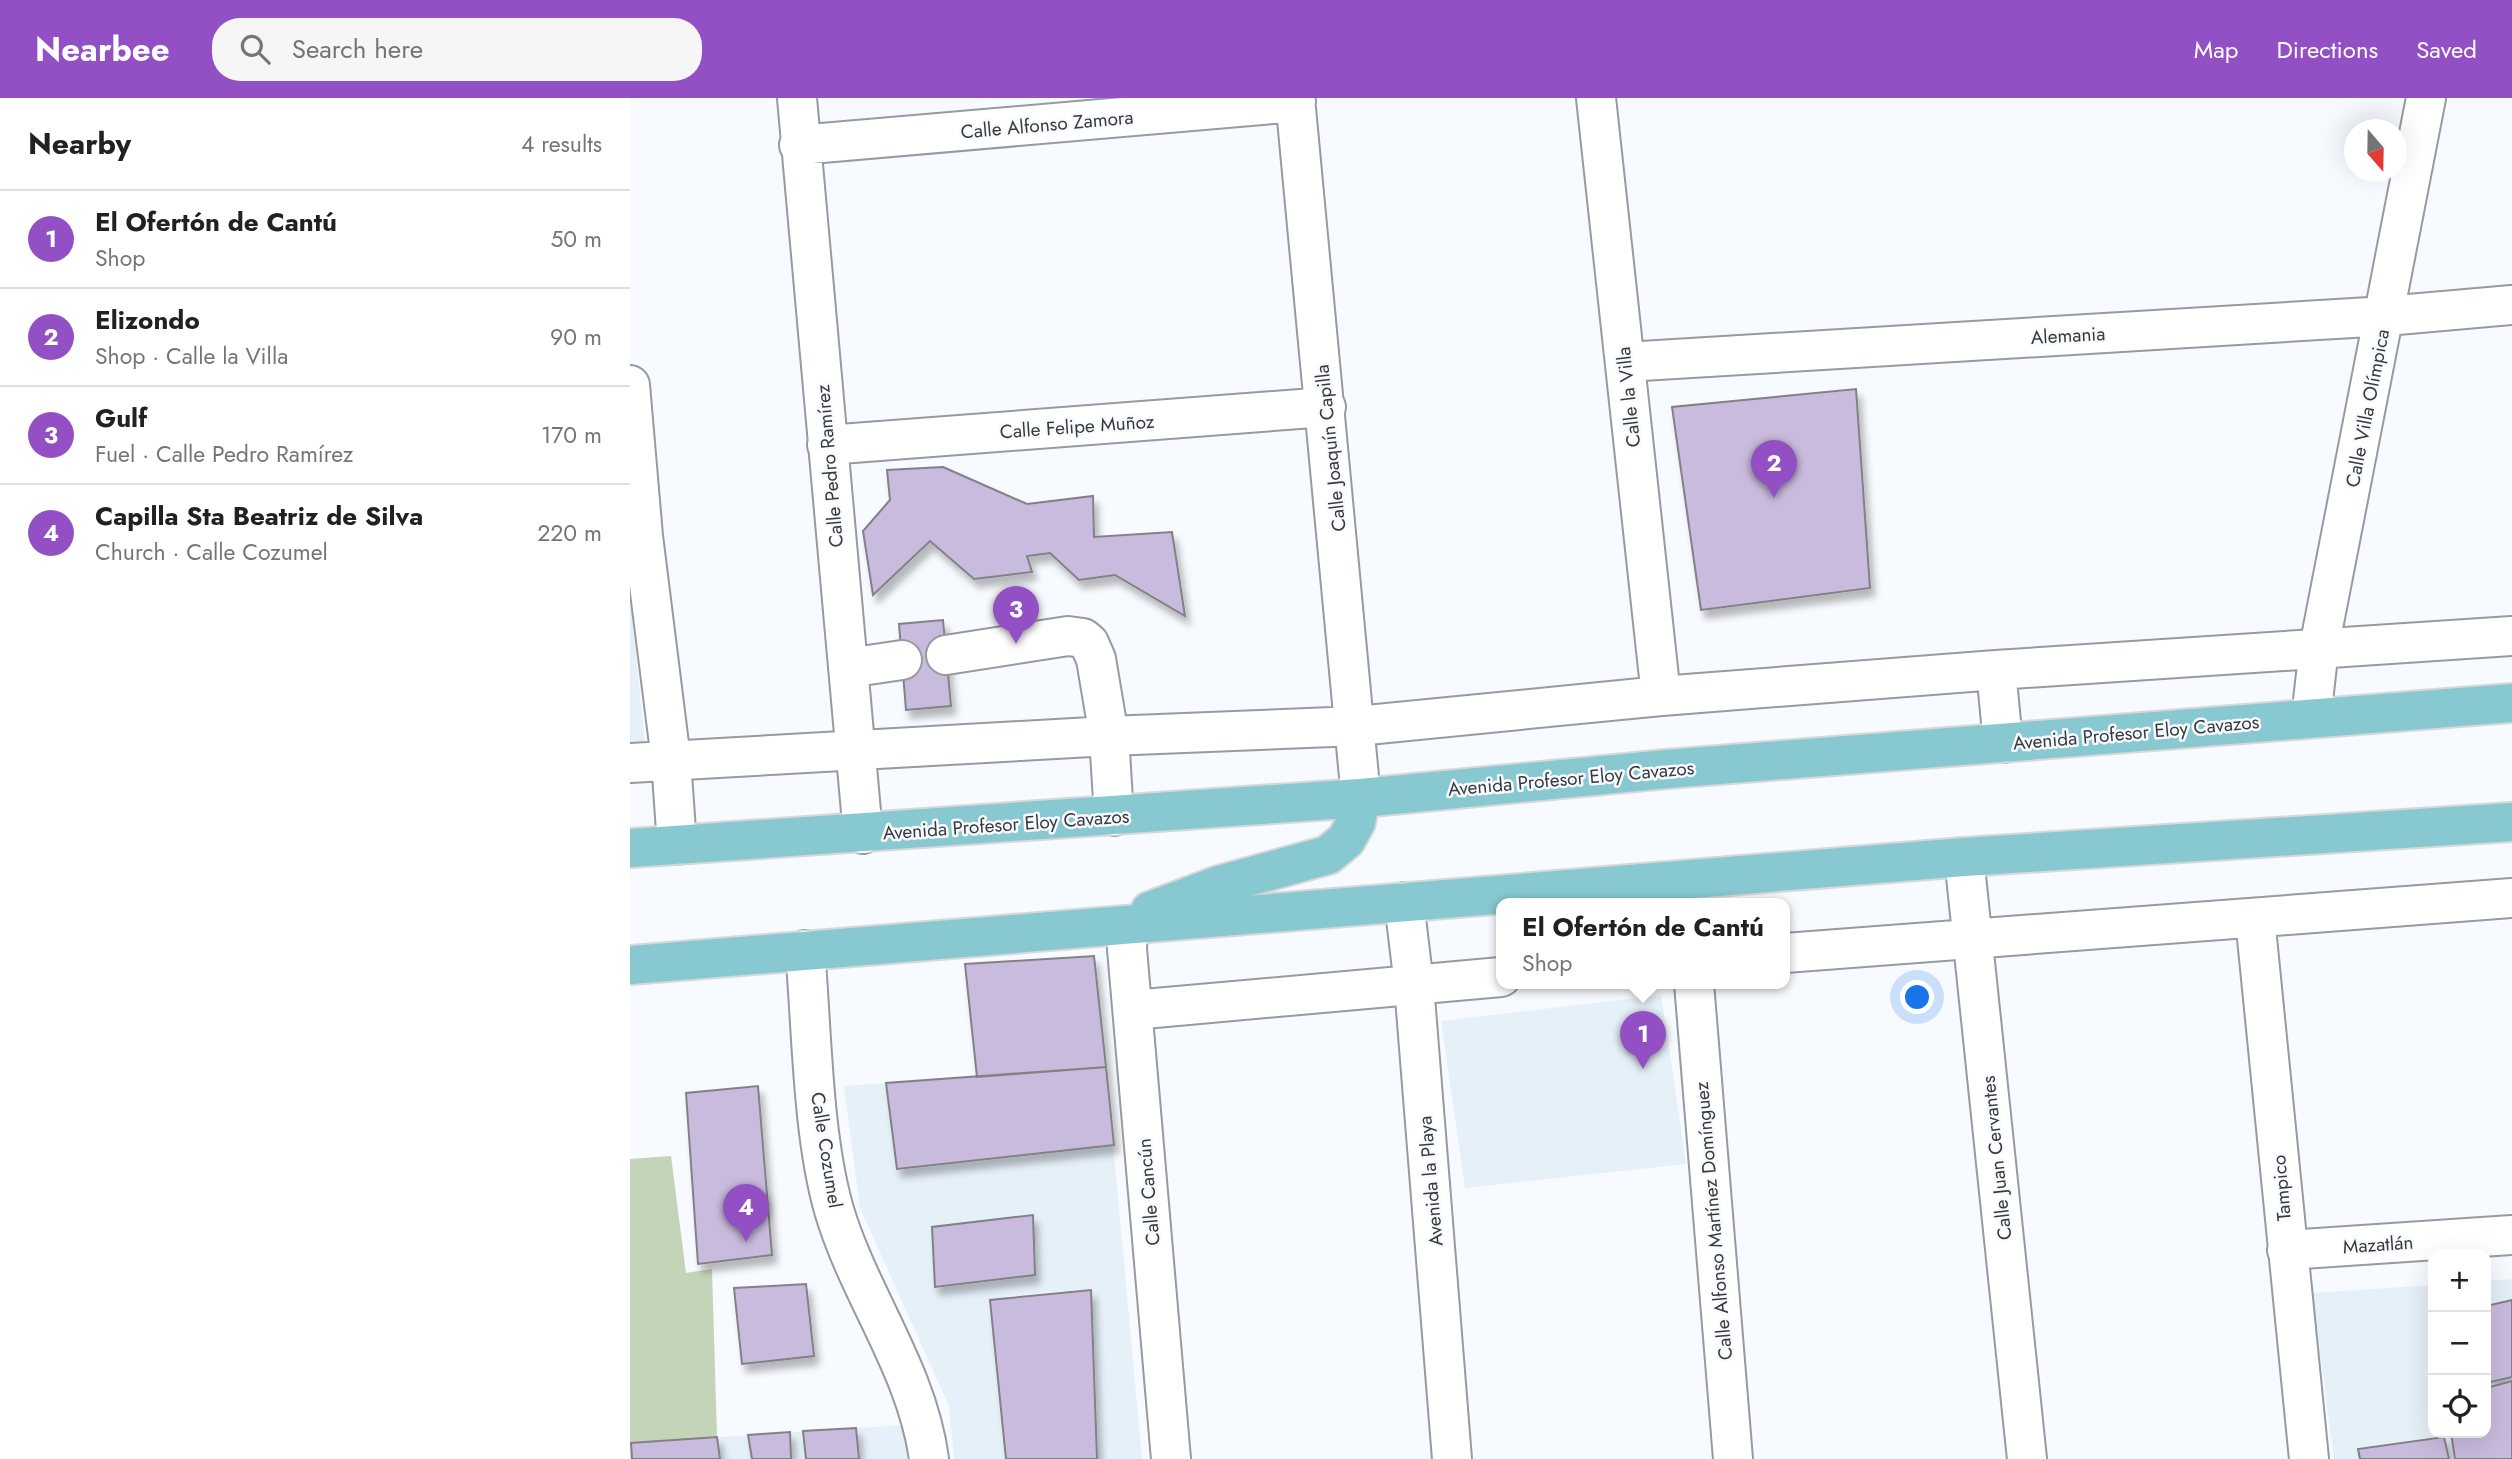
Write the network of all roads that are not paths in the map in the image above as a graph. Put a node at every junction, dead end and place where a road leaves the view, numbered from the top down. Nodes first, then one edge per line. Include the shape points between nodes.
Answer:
1 (797, 98) edge
2 (1596, 98) edge
3 (2426, 98) edge
4 (1296, 100) edge
5 (799, 145) junction
6 (2512, 305) edge
7 (2386, 316) junction
8 (1625, 362) junction
9 (630, 385) edge
10 (1326, 407) junction
11 (827, 444) junction
12 (636, 536) edge
13 (2512, 636) edge
14 (2319, 648) junction
15 (946, 655) dead end
16 (902, 660) dead end
17 (848, 668) junction
18 (1996, 670) junction
19 (1661, 696) junction
20 (2512, 703) edge
21 (2311, 718) junction
22 (1357, 726) junction
23 (1109, 736) junction
24 (2003, 743) junction
25 (854, 750) junction
26 (671, 760) junction
27 (630, 762) edge
28 (1361, 798) junction
29 (1114, 816) junction
30 (2512, 822) edge
31 (863, 834) junction
32 (677, 845) junction
33 (630, 848) edge
34 (1964, 858) junction
35 (1688, 892) edge
36 (1518, 898) edge
37 (2512, 898) edge
38 (1496, 899) edge
39 (1404, 902) junction
40 (2255, 918) junction
41 (1128, 925) junction
42 (1973, 938) junction
43 (805, 950) junction
44 (1790, 953) edge
45 (630, 965) edge
46 (1496, 977) edge
47 (1413, 985) junction
48 (1694, 989) edge
49 (1133, 1010) junction
50 (2512, 1235) edge
51 (2287, 1250) junction
52 (929, 1459) edge
53 (1171, 1459) edge
54 (1452, 1459) edge
55 (1732, 1459) edge
56 (2027, 1459) edge
57 (2309, 1459) edge

1 - 5 street, Calle Pedro Ramírez
2 - 8 street, Calle la Villa
3 - 7 street, Calle Villa Olímpica
4 - 5 street, Calle Alfonso Zamora
4 - 10 street, Calle Joaquín Capilla
5 - 11 street, Calle Pedro Ramírez
6 - 7 street, Alemania
7 - 8 street, Alemania
7 - 14 street, Calle Villa Olímpica
8 - 19 street, Calle la Villa
9 - 12 street
10 - 11 street, Calle Felipe Muñoz
10 - 22 street, Calle Joaquín Capilla
11 - 17 street, Calle Pedro Ramírez
12 - 26 street
13 - 14 street
14 - 18 street
14 - 21 street, Calle Villa Olímpica
15 - 23 street via 1068,636 1083,638 1096,659
16 - 17 street
17 - 25 street, Calle Pedro Ramírez
18 - 19 street
18 - 24 street
19 - 22 street
20 - 21 main road, Avenida Profesor Eloy Cavazos
21 - 24 main road, Avenida Profesor Eloy Cavazos
22 - 23 street
22 - 28 street, Calle Joaquín Capilla
23 - 25 street
23 - 29 street
24 - 28 main road, Avenida Profesor Eloy Cavazos
25 - 26 street
25 - 31 street, Calle Pedro Ramírez
26 - 27 street
26 - 32 street
28 - 29 main road, Avenida Profesor Eloy Cavazos
28 - 41 main road via 1346,840 1328,855 1219,884 1143,914
29 - 31 main road, Avenida Profesor Eloy Cavazos
30 - 34 main road
31 - 32 main road, Avenida Profesor Eloy Cavazos
32 - 33 main road, Avenida Profesor Eloy Cavazos
34 - 35 main road
34 - 42 street, Calle Juan Cervantes
35 - 36 main road
37 - 40 street
38 - 39 main road
39 - 41 main road
39 - 47 street, Avenida la Playa
40 - 42 street
40 - 51 street, Tampico
41 - 43 main road
41 - 49 street, Calle Cancún
42 - 44 street
42 - 56 street, Calle Juan Cervantes
43 - 45 main road
43 - 52 street, Calle Cozumel via 821,1142 834,1209 907,1378 921,1416
46 - 47 street
47 - 49 street
47 - 54 street, Avenida la Playa
48 - 55 street, Calle Alfonso Martínez Domínguez
49 - 53 street, Calle Cancún
50 - 51 street, Mazatlán
51 - 57 street, Tampico

